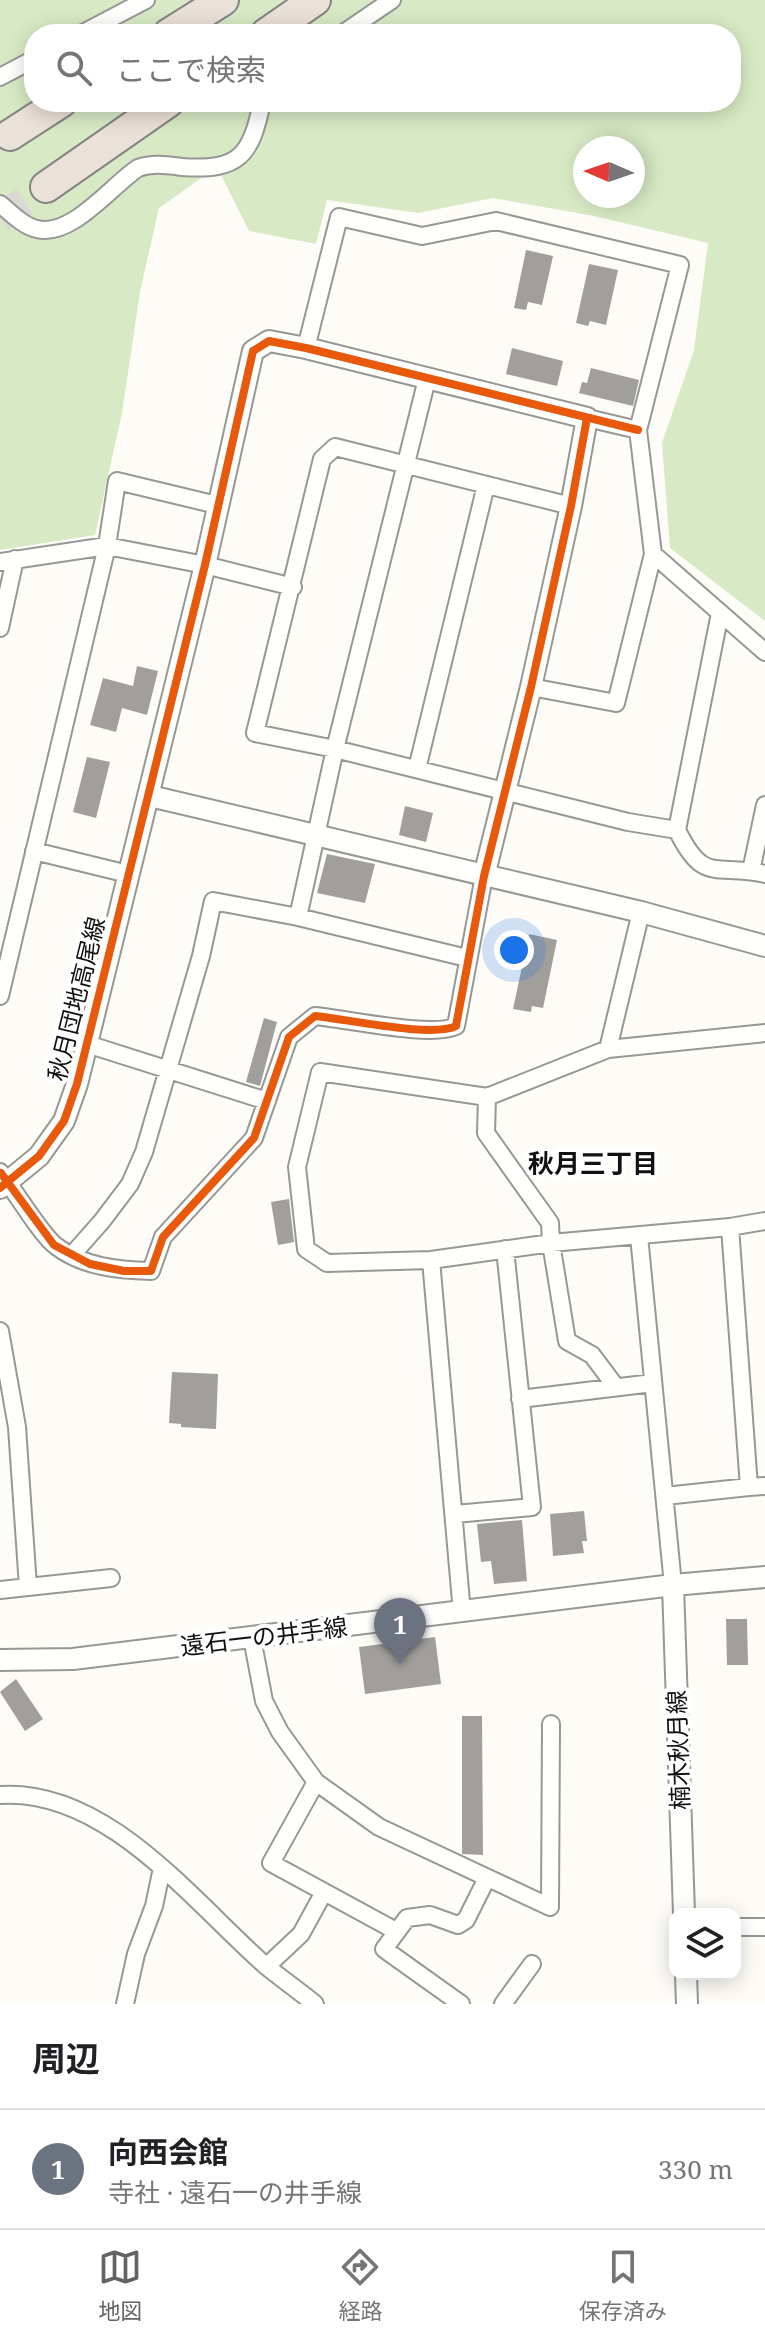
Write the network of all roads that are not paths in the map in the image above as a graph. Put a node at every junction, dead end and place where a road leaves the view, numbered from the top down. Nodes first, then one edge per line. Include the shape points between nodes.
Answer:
1 (146, 0) edge
2 (223, 0) edge
3 (315, 0) edge
4 (392, 0) edge
5 (100, 24) edge
6 (185, 24) edge
7 (280, 24) edge
8 (357, 24) edge
9 (24, 64) edge
10 (0, 77) edge
11 (46, 112) edge
12 (154, 112) edge
13 (260, 112) edge
14 (10, 135) dead end
15 (46, 187) tunnel mouth
16 (0, 204) edge
17 (306, 348) junction
18 (427, 379) junction
19 (587, 418) junction
20 (638, 430) junction
21 (407, 465) junction
22 (486, 485) junction
23 (217, 505) junction
24 (571, 506) junction
25 (107, 546) junction
26 (653, 554) junction
27 (8, 560) edge
28 (205, 565) junction
29 (293, 587) junction
30 (720, 613) junction
31 (0, 628) edge
32 (765, 652) edge
33 (531, 687) junction
34 (335, 749) junction
35 (417, 769) junction
36 (503, 790) junction
37 (150, 796) junction
38 (765, 805) edge
39 (677, 830) junction
40 (317, 837) junction
41 (34, 851) junction
42 (758, 872) edge
43 (128, 874) junction
44 (484, 876) junction
45 (641, 912) junction
46 (298, 917) junction
47 (765, 946) edge
48 (467, 958) junction
49 (0, 959) edge
50 (4, 979) junction
51 (0, 996) edge
52 (765, 1033) edge
53 (87, 1044) junction
54 (608, 1049) junction
55 (169, 1072) junction
56 (487, 1097) junction
57 (267, 1101) junction
58 (3, 1180) edge
59 (765, 1221) edge
60 (730, 1227) junction
61 (639, 1236) junction
62 (551, 1243) junction
63 (505, 1249) junction
64 (72, 1255) junction
65 (431, 1260) junction
66 (0, 1331) edge
67 (653, 1383) junction
68 (616, 1387) junction
69 (520, 1399) junction
70 (757, 1487) edge
71 (665, 1496) junction
72 (455, 1514) junction
73 (765, 1577) edge
74 (111, 1578) dead end
75 (673, 1585) junction
76 (28, 1587) junction
77 (0, 1590) edge
78 (462, 1613) junction
79 (252, 1638) junction
80 (0, 1660) edge
81 (551, 1724) dead end
82 (316, 1782) junction
83 (0, 1795) edge
84 (162, 1868) junction
85 (487, 1878) junction
86 (324, 1892) junction
87 (684, 1908) edge
88 (741, 1927) edge
89 (765, 1927) edge
90 (396, 1931) junction
91 (532, 1964) dead end
92 (267, 1966) junction
93 (686, 1980) edge
94 (125, 2004) edge
95 (315, 2004) edge
96 (461, 2004) edge
97 (503, 2004) edge
98 (687, 2004) edge

1 - 5 street
2 - 6 highway
3 - 7 highway
4 - 8 street
9 - 10 street
11 - 14 highway
12 - 15 highway
13 - 16 street via 247,150 234,161 138,168 81,217 54,230 22,223
17 - 18 street, 秋月団地高尾線
17 - 20 street via 339,217 422,236 496,221 680,265
17 - 23 street, 秋月団地高尾線 via 269,341 253,351
18 - 19 street, 秋月団地高尾線
18 - 21 street
19 - 20 street
19 - 24 street
20 - 26 street
21 - 22 street
21 - 29 street via 335,447 322,459
21 - 34 street
22 - 24 street
22 - 35 street
23 - 25 street via 117,481
23 - 28 street, 秋月団地高尾線
24 - 33 street
25 - 27 street
25 - 28 street
25 - 41 street
26 - 30 street
26 - 33 street via 616,703
27 - 31 street
28 - 29 street
28 - 37 street, 秋月団地高尾線
29 - 34 street via 255,733
30 - 32 street
30 - 39 street
33 - 36 street
34 - 35 street
34 - 40 street
35 - 36 street
36 - 39 street
36 - 44 street
37 - 40 street
37 - 43 street, 秋月団地高尾線
38 - 42 street
39 - 42 street via 688,853 704,867
40 - 44 street
40 - 46 street
41 - 43 street
41 - 50 street
43 - 53 street, 秋月団地高尾線
44 - 45 street
44 - 48 street
45 - 47 street
45 - 54 street
46 - 48 street
46 - 55 street via 213,901
48 - 57 street via 456,1026 426,1030 315,1016 289,1037
49 - 50 street
50 - 51 street
52 - 54 street
53 - 55 street
53 - 58 street, 秋月団地高尾線 via 64,1121 39,1156
54 - 56 street
55 - 57 street
55 - 64 street via 130,1184
56 - 62 street via 486,1133 550,1223
56 - 65 street via 320,1072 297,1167 306,1249 327,1263
57 - 64 street via 254,1138 163,1237 151,1271 124,1271
58 - 64 street via 54,1245
59 - 60 street
60 - 61 street
60 - 70 street
61 - 62 street
61 - 67 street
62 - 63 street
62 - 68 street via 567,1341 592,1355
63 - 65 street
63 - 69 street
65 - 72 street
66 - 76 street via 17,1427
67 - 68 street
67 - 71 street
68 - 69 street
69 - 72 street via 532,1507
70 - 71 street
71 - 75 street
72 - 78 street
73 - 75 street, 遠石一の井手線
74 - 76 street
75 - 78 street, 遠石一の井手線
75 - 87 street, 楠木秋月線
76 - 77 street
78 - 79 street, 遠石一の井手線
79 - 80 street, 遠石一の井手線 via 73,1659
79 - 82 street via 264,1701
81 - 85 street via 550,1907
82 - 85 street via 379,1827
82 - 86 street via 271,1863
83 - 84 street via 23,1793 57,1802 112,1829
84 - 92 street
84 - 94 street
85 - 90 street via 466,1920 453,1924 430,1915 415,1916
86 - 90 street
86 - 92 street via 301,1934
88 - 89 street
90 - 96 street via 384,1949
91 - 97 street
92 - 95 street
93 - 98 street

